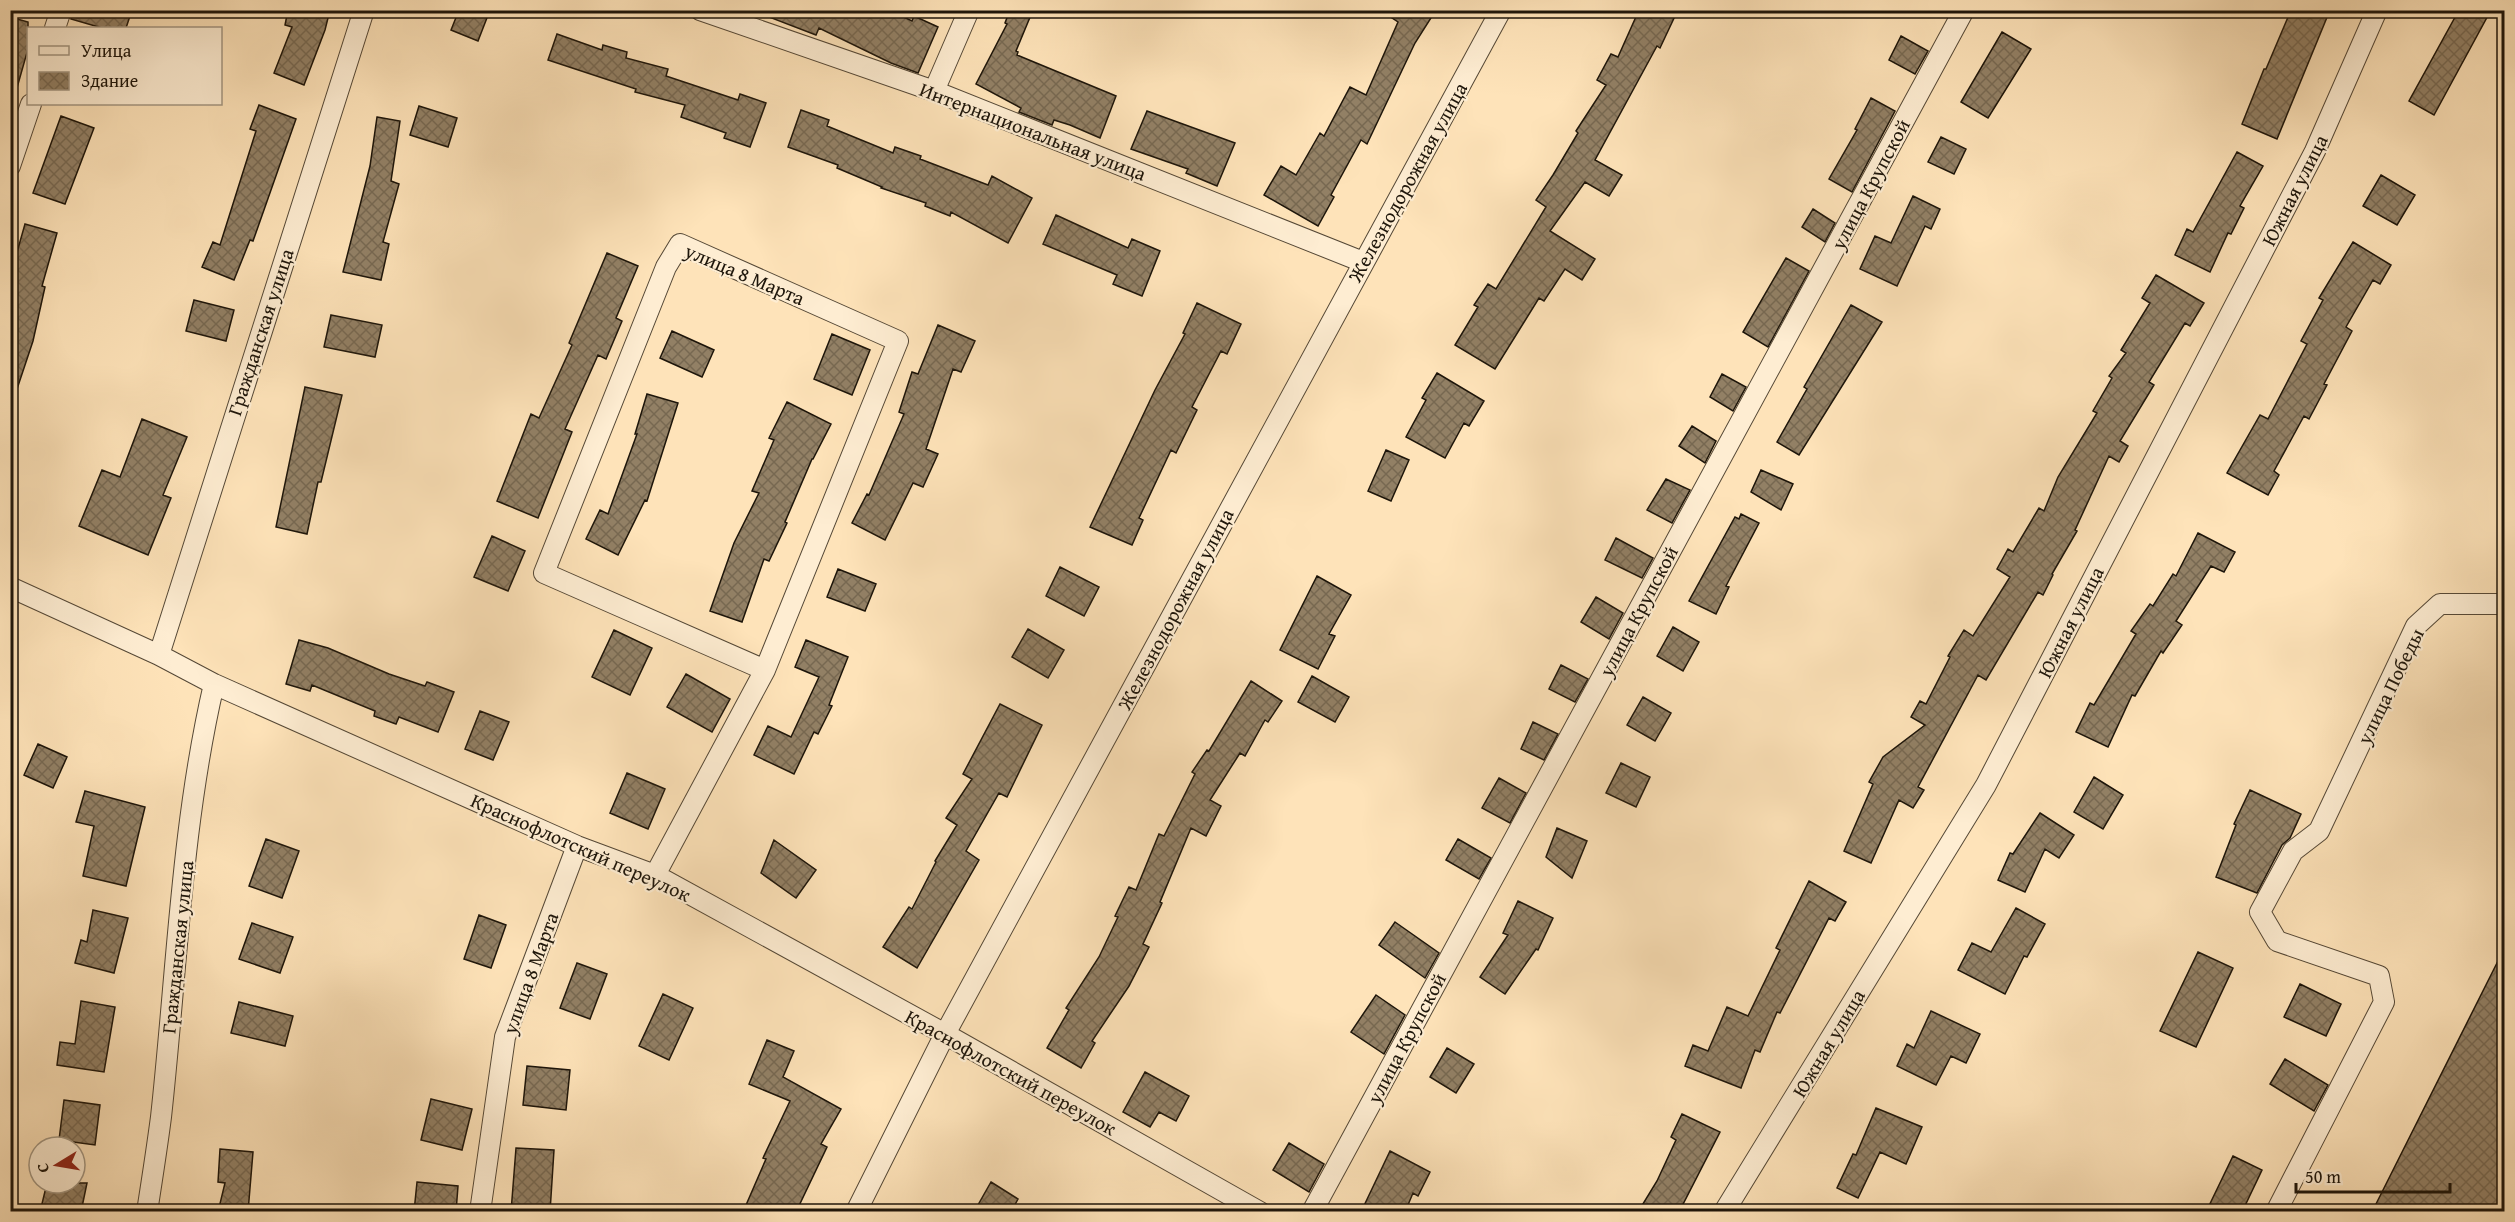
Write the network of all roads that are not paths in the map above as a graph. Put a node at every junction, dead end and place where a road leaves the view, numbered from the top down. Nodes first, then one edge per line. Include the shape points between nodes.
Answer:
1 (61, 10) edge
2 (364, 10) edge
3 (700, 10) edge
4 (969, 10) edge
5 (1501, 10) edge
6 (1964, 10) edge
7 (2377, 10) edge
8 (55, 27) edge
9 (934, 91) junction
10 (31, 105) edge
11 (10, 166) edge
12 (1363, 262) junction
13 (10, 587) edge
14 (2505, 604) edge
15 (159, 655) junction
16 (765, 670) junction
17 (214, 684) junction
18 (577, 846) junction
19 (655, 875) junction
20 (945, 1034) junction
21 (147, 1212) edge
22 (480, 1212) edge
23 (856, 1212) edge
24 (1260, 1212) edge
25 (1312, 1212) edge
26 (1725, 1212) edge
27 (2276, 1212) edge

1 - 8 street
2 - 15 street, Гражданская улица
3 - 9 street, Интернациональная улица
4 - 9 street
5 - 12 street, Железнодорожная улица
6 - 25 street, улица Крупской
7 - 26 street, Южная улица via 2315,151 1986,785
9 - 12 street, Интернациональная улица
10 - 11 street
12 - 20 street, Железнодорожная улица
13 - 15 street, Краснофлотский переулок
14 - 27 street, улица Победы via 2440,604 2416,626 2319,831 2293,850 2260,912 2277,941 2379,976 2384,1002
15 - 17 street, Краснофлотский переулок
16 - 16 street, улица 8 Марта via 544,573 666,267 680,244 898,341
16 - 19 street, улица 8 Марта
17 - 18 street, Краснофлотский переулок
17 - 21 street, Гражданская улица via 203,728 183,870 161,1117
18 - 19 street, Краснофлотский переулок
18 - 22 street, улица 8 Марта via 505,1036
19 - 20 street, Краснофлотский переулок
20 - 23 street, Железнодорожная улица
20 - 24 street, Краснофлотский переулок

